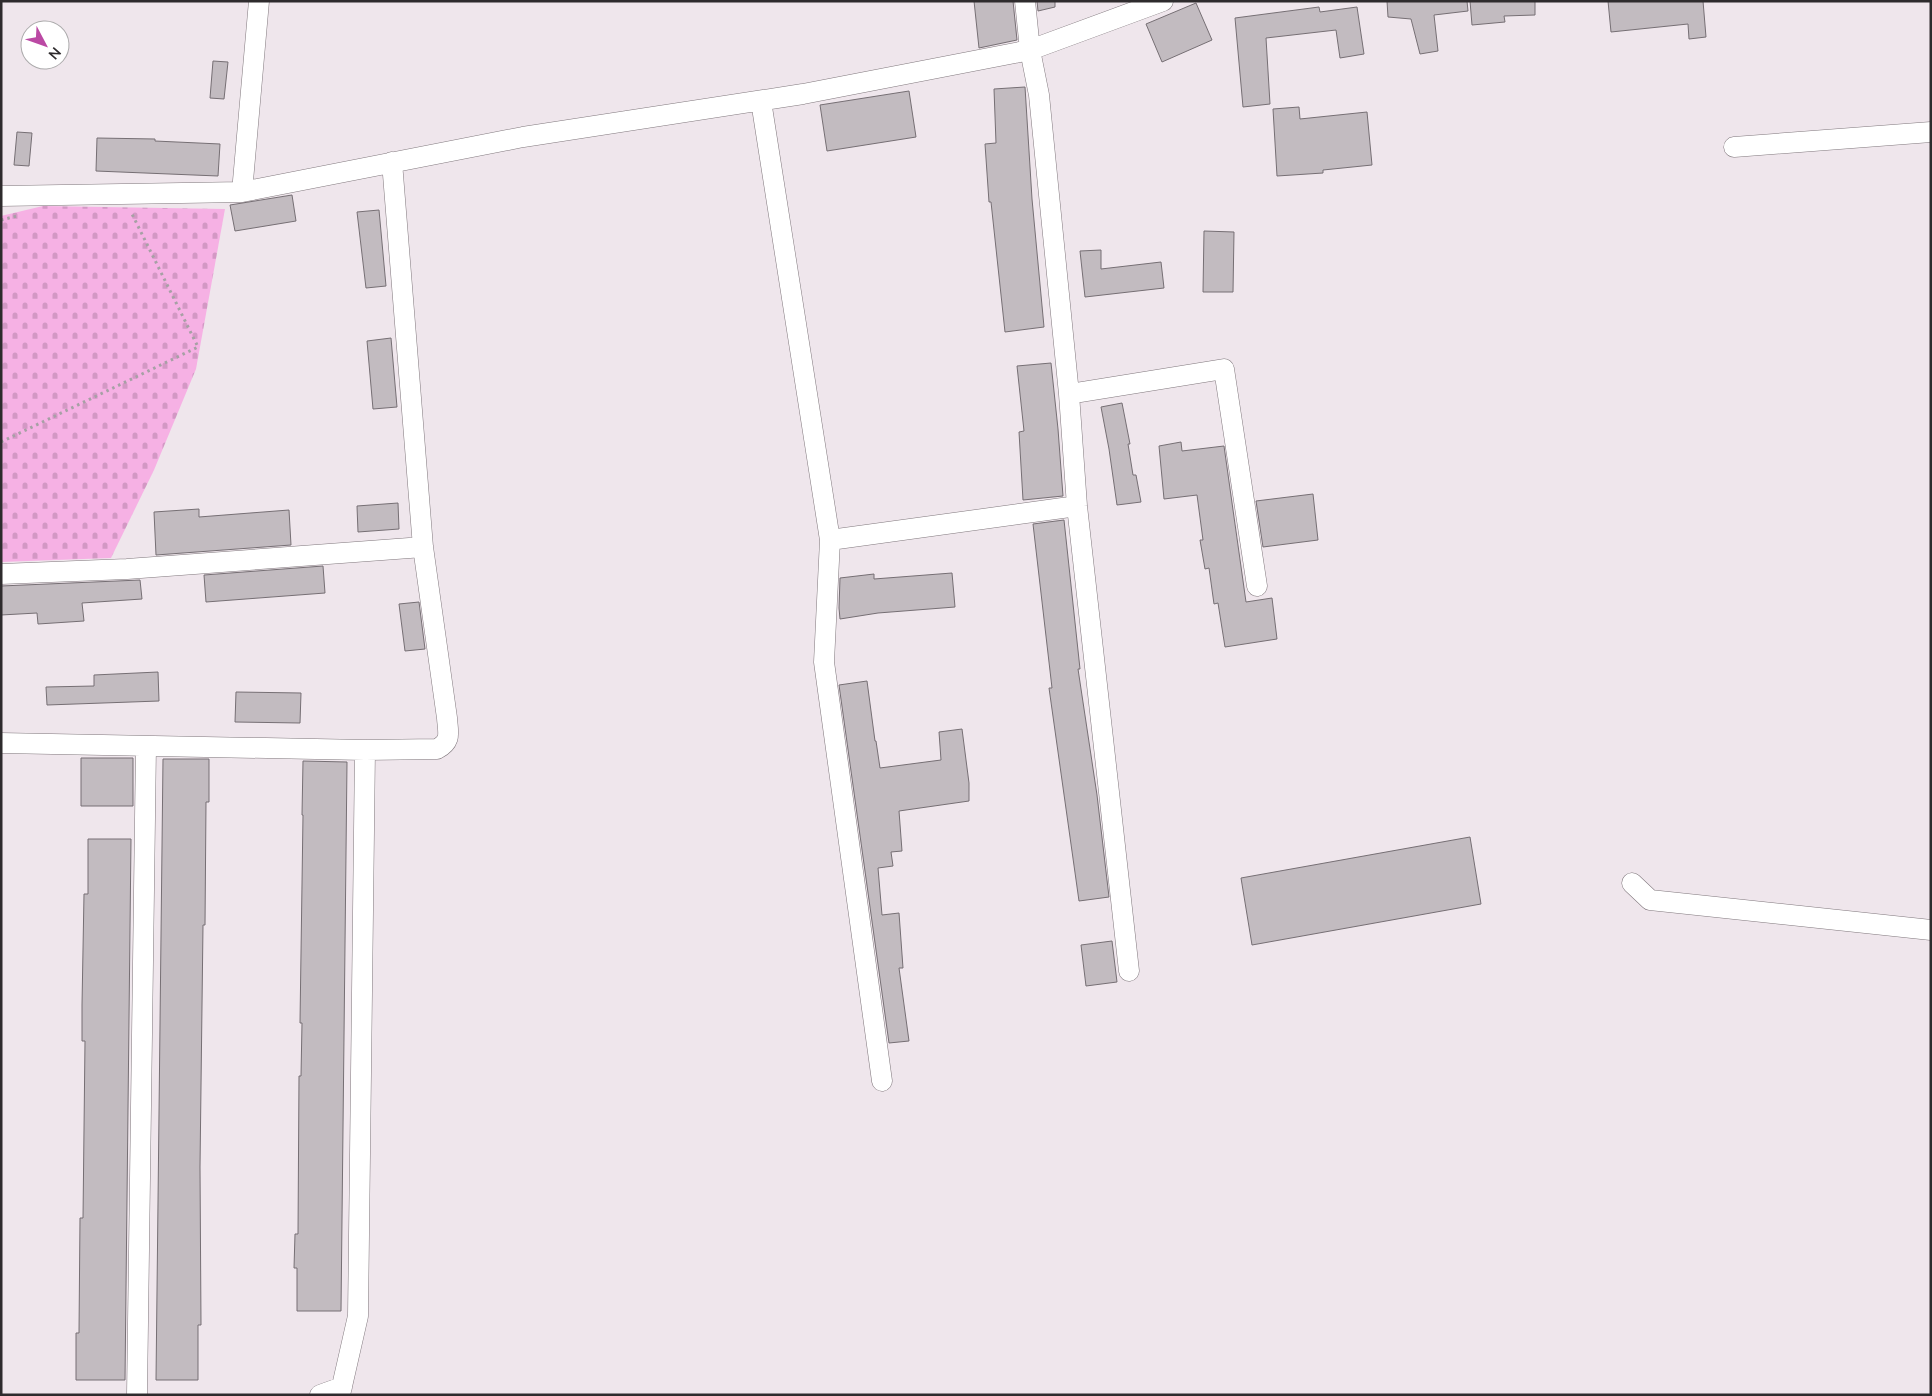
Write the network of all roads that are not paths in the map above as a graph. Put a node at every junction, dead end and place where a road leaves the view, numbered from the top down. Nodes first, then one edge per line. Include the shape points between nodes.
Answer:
1 (259, 1) edge
2 (1026, 1) edge
3 (1163, 1) edge
4 (1030, 50) junction
5 (761, 101) junction
6 (1931, 132) edge
7 (1734, 147) dead end
8 (392, 162) junction
9 (242, 192) junction
10 (1, 196) edge
11 (1069, 394) junction
12 (1077, 506) junction
13 (830, 540) junction
14 (423, 547) junction
15 (1, 574) edge
16 (1257, 586) dead end
17 (1, 743) edge
18 (146, 746) junction
19 (365, 750) junction
20 (1632, 883) dead end
21 (1931, 930) edge
22 (1128, 971) dead end
23 (882, 1081) dead end
24 (341, 1391) edge
25 (137, 1395) edge
26 (320, 1395) edge

1 - 9 street
2 - 4 street
3 - 4 street
4 - 5 street
4 - 11 street via 1040,95
5 - 8 street via 523,137
5 - 13 street
6 - 7 street
8 - 9 street
8 - 14 street
9 - 10 street
11 - 12 street
11 - 16 street via 1224,369
12 - 13 street
12 - 22 street
13 - 23 street via 824,662
14 - 15 street via 127,569
14 - 19 street via 449,738 437,749
17 - 18 street
18 - 19 street
18 - 25 street
19 - 24 street via 358,1316
20 - 21 street via 1650,900
24 - 26 street

